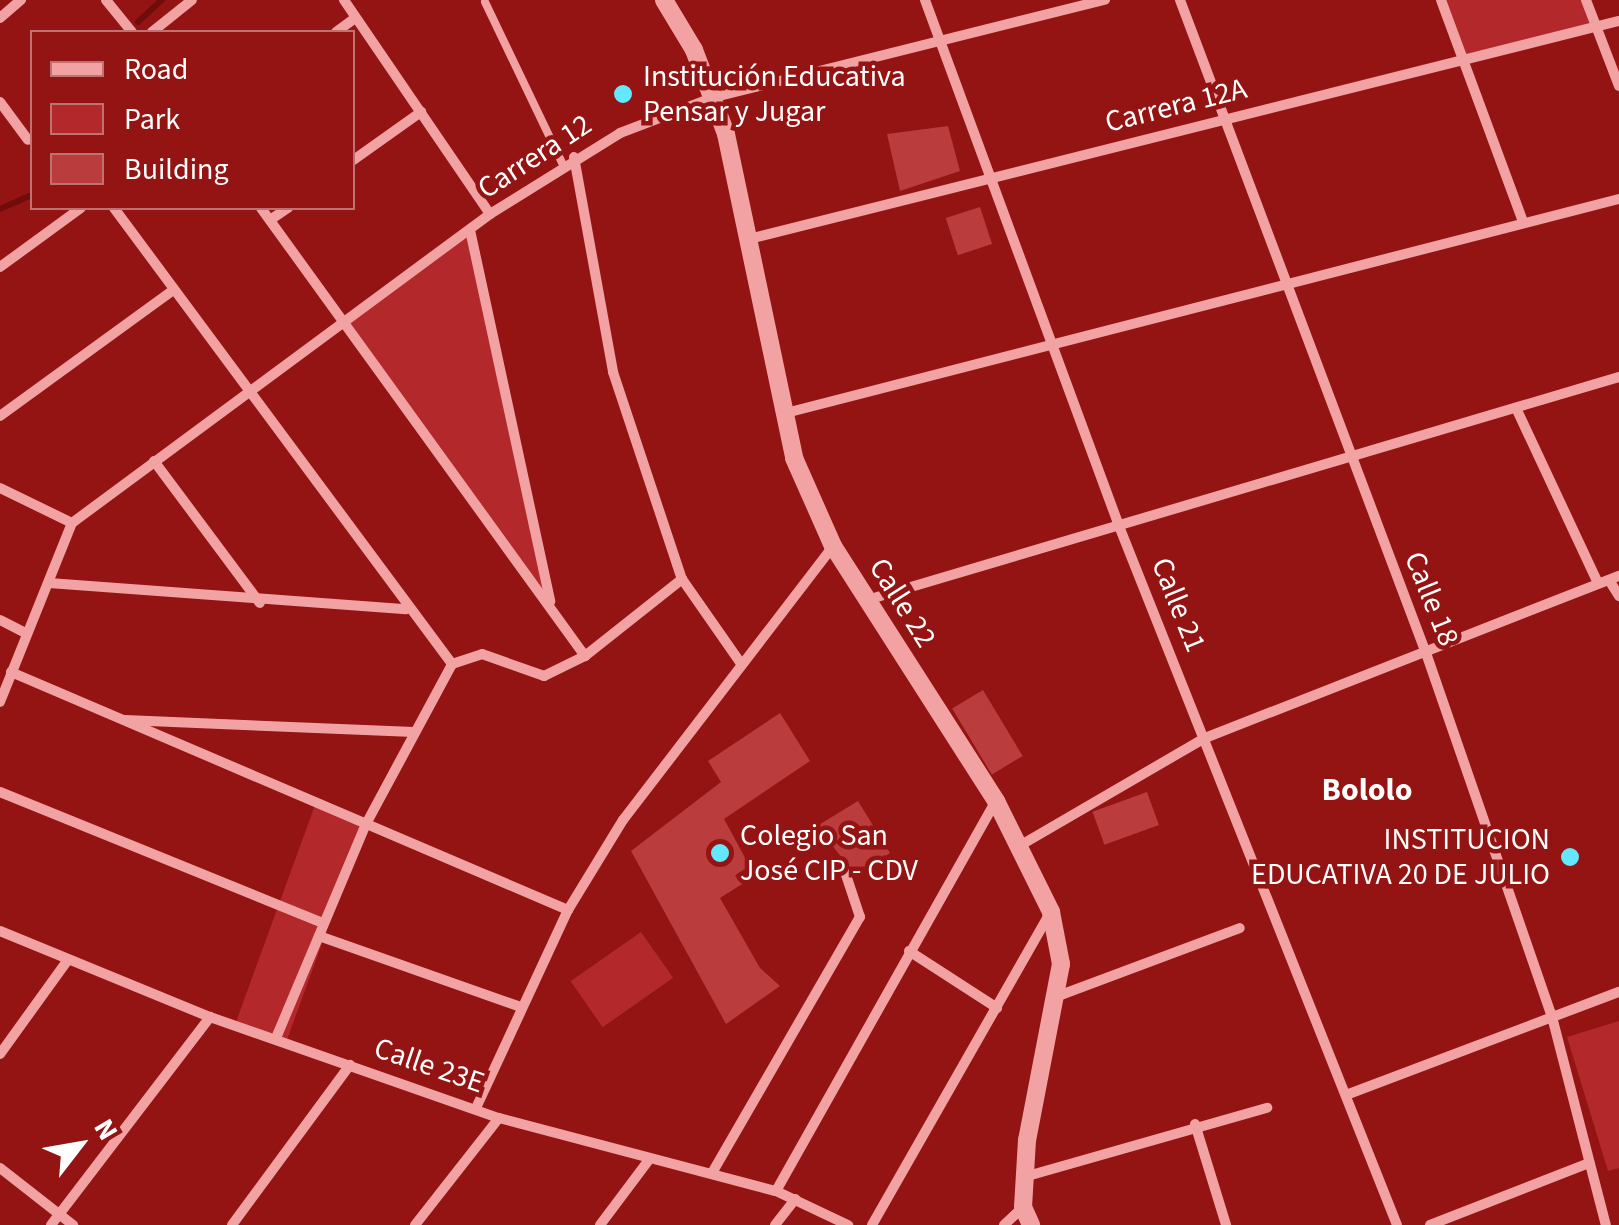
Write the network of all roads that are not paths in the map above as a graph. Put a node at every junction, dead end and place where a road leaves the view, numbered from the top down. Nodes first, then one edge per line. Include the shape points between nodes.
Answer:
1 (22, 0) edge
2 (106, 0) edge
3 (192, 0) edge
4 (344, 0) edge
5 (664, 0) edge
6 (925, 0) edge
7 (1105, 0) edge
8 (1180, 0) edge
9 (1442, 0) edge
10 (1586, 0) edge
11 (485, 2) edge
12 (0, 18) edge
13 (355, 18) junction
14 (1619, 21) edge
15 (1596, 27) junction
16 (130, 30) edge
17 (154, 30) edge
18 (339, 30) edge
19 (940, 42) junction
20 (1463, 60) junction
21 (1619, 86) edge
22 (715, 97) junction
23 (0, 102) edge
24 (421, 112) junction
25 (1222, 121) junction
26 (28, 140) dead end
27 (574, 157) junction
28 (355, 159) edge
29 (563, 165) junction
30 (987, 179) junction
31 (1619, 198) edge
32 (77, 210) edge
33 (115, 210) edge
34 (262, 210) edge
35 (285, 210) edge
36 (490, 214) junction
37 (270, 220) junction
38 (1524, 222) junction
39 (470, 230) junction
40 (744, 240) junction
41 (0, 266) edge
42 (1281, 285) junction
43 (172, 291) junction
44 (344, 321) junction
45 (1053, 344) junction
46 (1619, 377) edge
47 (250, 390) junction
48 (1516, 408) junction
49 (0, 416) edge
50 (779, 416) junction
51 (1348, 458) junction
52 (154, 461) junction
53 (0, 488) edge
54 (72, 522) junction
55 (1118, 526) junction
56 (833, 546) junction
57 (682, 579) junction
58 (1608, 580) edge
59 (49, 583) junction
60 (1619, 596) edge
61 (866, 600) junction
62 (260, 603) junction
63 (552, 607) junction
64 (406, 609) junction
65 (0, 620) edge
66 (24, 632) junction
67 (1426, 652) junction
68 (586, 656) junction
69 (740, 662) junction
70 (452, 664) junction
71 (11, 672) junction
72 (0, 702) edge
73 (120, 720) junction
74 (414, 732) junction
75 (1206, 738) junction
76 (0, 792) edge
77 (996, 800) junction
78 (366, 824) junction
79 (1020, 845) junction
80 (845, 872) dead end
81 (568, 910) junction
82 (1051, 912) junction
83 (322, 924) junction
84 (1240, 928) dead end
85 (0, 931) edge
86 (319, 936) junction
87 (910, 950) junction
88 (67, 961) junction
89 (1619, 992) edge
90 (1058, 996) junction
91 (521, 1007) junction
92 (997, 1008) junction
93 (1551, 1013) junction
94 (210, 1017) junction
95 (276, 1038) junction
96 (0, 1054) edge
97 (350, 1065) junction
98 (1346, 1095) junction
99 (476, 1108) junction
100 (1268, 1108) dead end
101 (499, 1118) junction
102 (1195, 1124) junction
103 (648, 1161) junction
104 (1589, 1164) junction
105 (0, 1168) edge
106 (712, 1174) junction
107 (1024, 1177) junction
108 (776, 1191) junction
109 (795, 1198) junction
110 (1023, 1207) junction
111 (55, 1220) edge
112 (73, 1225) edge
113 (232, 1225) edge
114 (416, 1225) edge
115 (600, 1225) edge
116 (776, 1225) edge
117 (848, 1225) edge
118 (872, 1225) edge
119 (1004, 1225) edge
120 (1031, 1225) edge
121 (1226, 1225) edge
122 (1397, 1225) edge
123 (1430, 1225) edge
124 (1606, 1225) edge

1 - 12 street
2 - 16 street
3 - 17 street
4 - 13 street
5 - 22 street, Calle 22
6 - 19 street, Calle 21
7 - 19 street, Carrera 12
8 - 25 street, Calle 18
9 - 20 street
10 - 15 street
11 - 29 lane
13 - 18 street
13 - 24 street
14 - 15 street, Carrera 12A
15 - 20 street, Carrera 12A
15 - 21 street
19 - 22 street, Carrera 12
19 - 30 street, Calle 21
20 - 25 street, Carrera 12A
20 - 38 street
22 - 27 street, Carrera 12
22 - 40 street, Calle 22
23 - 26 street
24 - 28 street
24 - 36 street
25 - 30 street, Carrera 12A
25 - 42 street, Calle 18
27 - 29 street, Carrera 12
27 - 57 street via 614,372
29 - 36 street, Carrera 12
30 - 40 street, Carrera 12A
30 - 45 street, Calle 21
31 - 38 street
32 - 41 street
33 - 43 street
34 - 37 street
35 - 37 street
36 - 39 street, Carrera 12
37 - 44 street
38 - 42 street
39 - 44 street, Carrera 12
39 - 63 street
40 - 50 street, Calle 22
42 - 45 street
42 - 51 street, Calle 18
43 - 47 street
43 - 49 street
44 - 47 street, Carrera 12
44 - 63 street
45 - 50 street
45 - 55 street, Calle 21
46 - 48 street
47 - 52 street, Carrera 12
47 - 64 street
48 - 51 street
48 - 58 street
50 - 56 street, Calle 22
51 - 55 street
51 - 67 street, Calle 18
52 - 54 street, Carrera 12
52 - 62 street
53 - 54 street
54 - 59 street
55 - 61 street
55 - 75 street, Calle 21
56 - 61 street, Calle 22
56 - 69 street
57 - 68 street
57 - 69 street
58 - 60 street
58 - 67 street
59 - 62 street
59 - 66 street
61 - 77 street, Calle 22
62 - 64 street
63 - 68 street
64 - 70 street
65 - 66 street
66 - 71 street
67 - 75 street
67 - 93 street, Calle 18
68 - 70 street via 544,676 482,654
69 - 81 street
70 - 74 street
71 - 72 street
71 - 73 street
73 - 74 street
73 - 78 street
74 - 78 street
75 - 79 street
75 - 98 street, Calle 21
76 - 83 street
77 - 79 street, Calle 22
77 - 87 street
78 - 81 street
78 - 83 street
79 - 82 street, Calle 22
80 - 106 street via 860,917
81 - 91 street
82 - 90 street, Calle 22
82 - 92 street
83 - 86 street
84 - 90 street
85 - 88 street, Calle 23E
86 - 91 street
86 - 95 street
87 - 92 street
87 - 108 street
88 - 94 street, Calle 23E
88 - 96 street
89 - 93 street
90 - 107 street, Calle 22
91 - 99 street
92 - 118 street
93 - 98 street
93 - 104 street, Calle 18
94 - 95 street, Calle 23E
94 - 111 street
95 - 97 street, Calle 23E
97 - 99 street, Calle 23E
97 - 113 street
98 - 122 street, Calle 21
99 - 101 street, Calle 23E
100 - 102 street
101 - 103 street, Calle 23E
101 - 114 street
102 - 107 street
102 - 121 street
103 - 106 street, Calle 23E
103 - 115 street
104 - 123 street
104 - 124 street, Calle 18
105 - 111 street
106 - 108 street, Calle 23E
107 - 110 street, Calle 22
108 - 109 street, Calle 23E
109 - 116 street
109 - 117 street, Calle 23E
110 - 119 street
110 - 120 street, Calle 22
111 - 112 street

